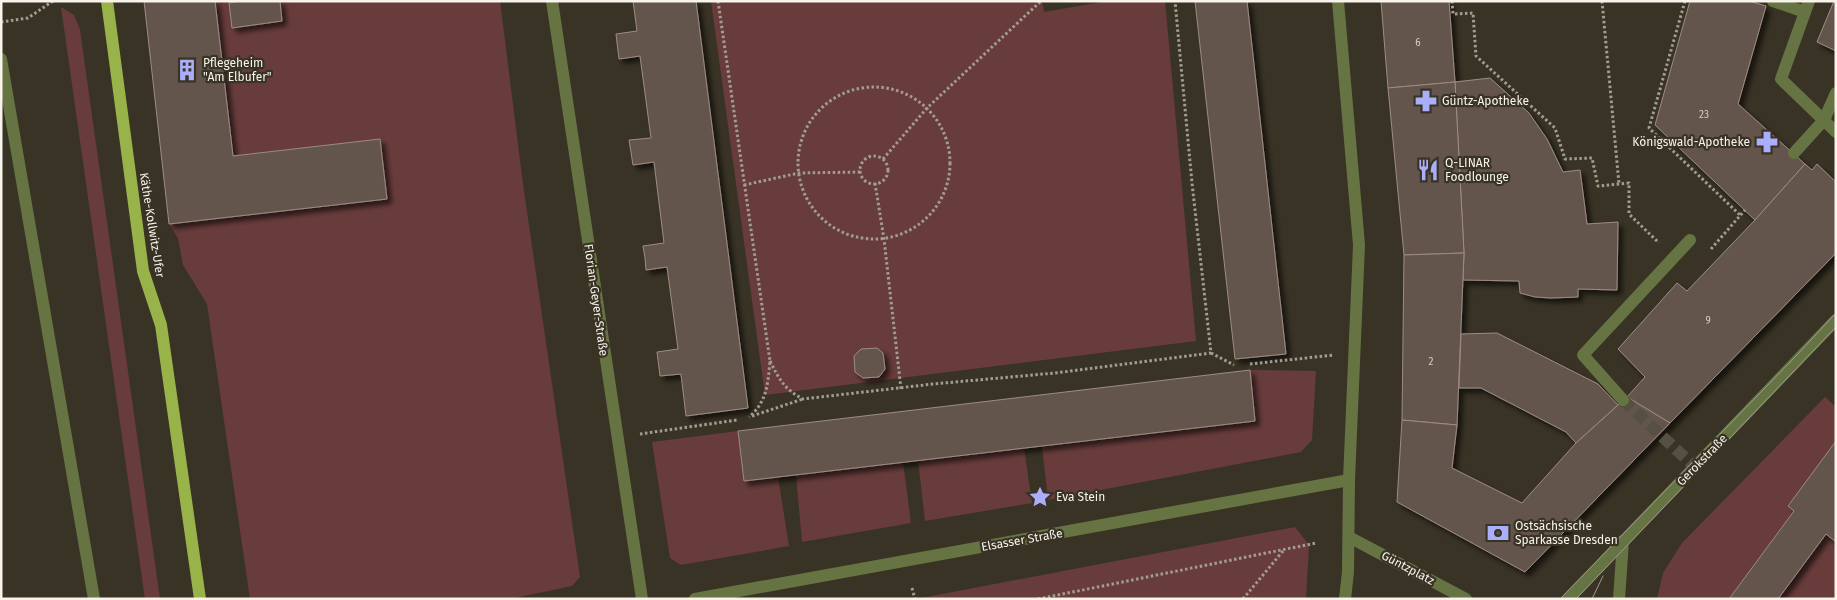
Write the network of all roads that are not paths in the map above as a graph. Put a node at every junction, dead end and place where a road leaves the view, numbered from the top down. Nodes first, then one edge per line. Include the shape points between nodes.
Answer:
1 (107, 1) edge
2 (552, 1) edge
3 (1338, 1) edge
4 (1773, 1) edge
5 (1807, 7) edge
6 (1, 59) edge
7 (1836, 93) edge
8 (1824, 120) junction
9 (1836, 132) edge
10 (1794, 153) dead end
11 (1690, 240) dead end
12 (1836, 320) edge
13 (1624, 400) tunnel mouth
14 (1349, 480) junction
15 (1349, 537) junction
16 (1623, 541) junction
17 (94, 599) edge
18 (200, 599) edge
19 (642, 599) edge
20 (694, 599) edge
21 (1345, 599) edge
22 (1466, 599) edge
23 (1568, 599) edge
24 (1619, 599) edge

1 - 18 main road, Käthe-Kollwitz-Ufer via 143,271 161,325
2 - 19 street, Florian-Geyer-Straße
3 - 14 street via 1359,245
4 - 5 street
5 - 8 street via 1780,78
6 - 17 street
7 - 8 street
8 - 9 street
8 - 10 street
11 - 13 street via 1583,356
12 - 16 street, Gerokstraße
14 - 15 street
14 - 20 street, Elsasser Straße
15 - 21 street
15 - 22 street, Güntzplatz
16 - 23 street, Gerokstraße
16 - 24 street

